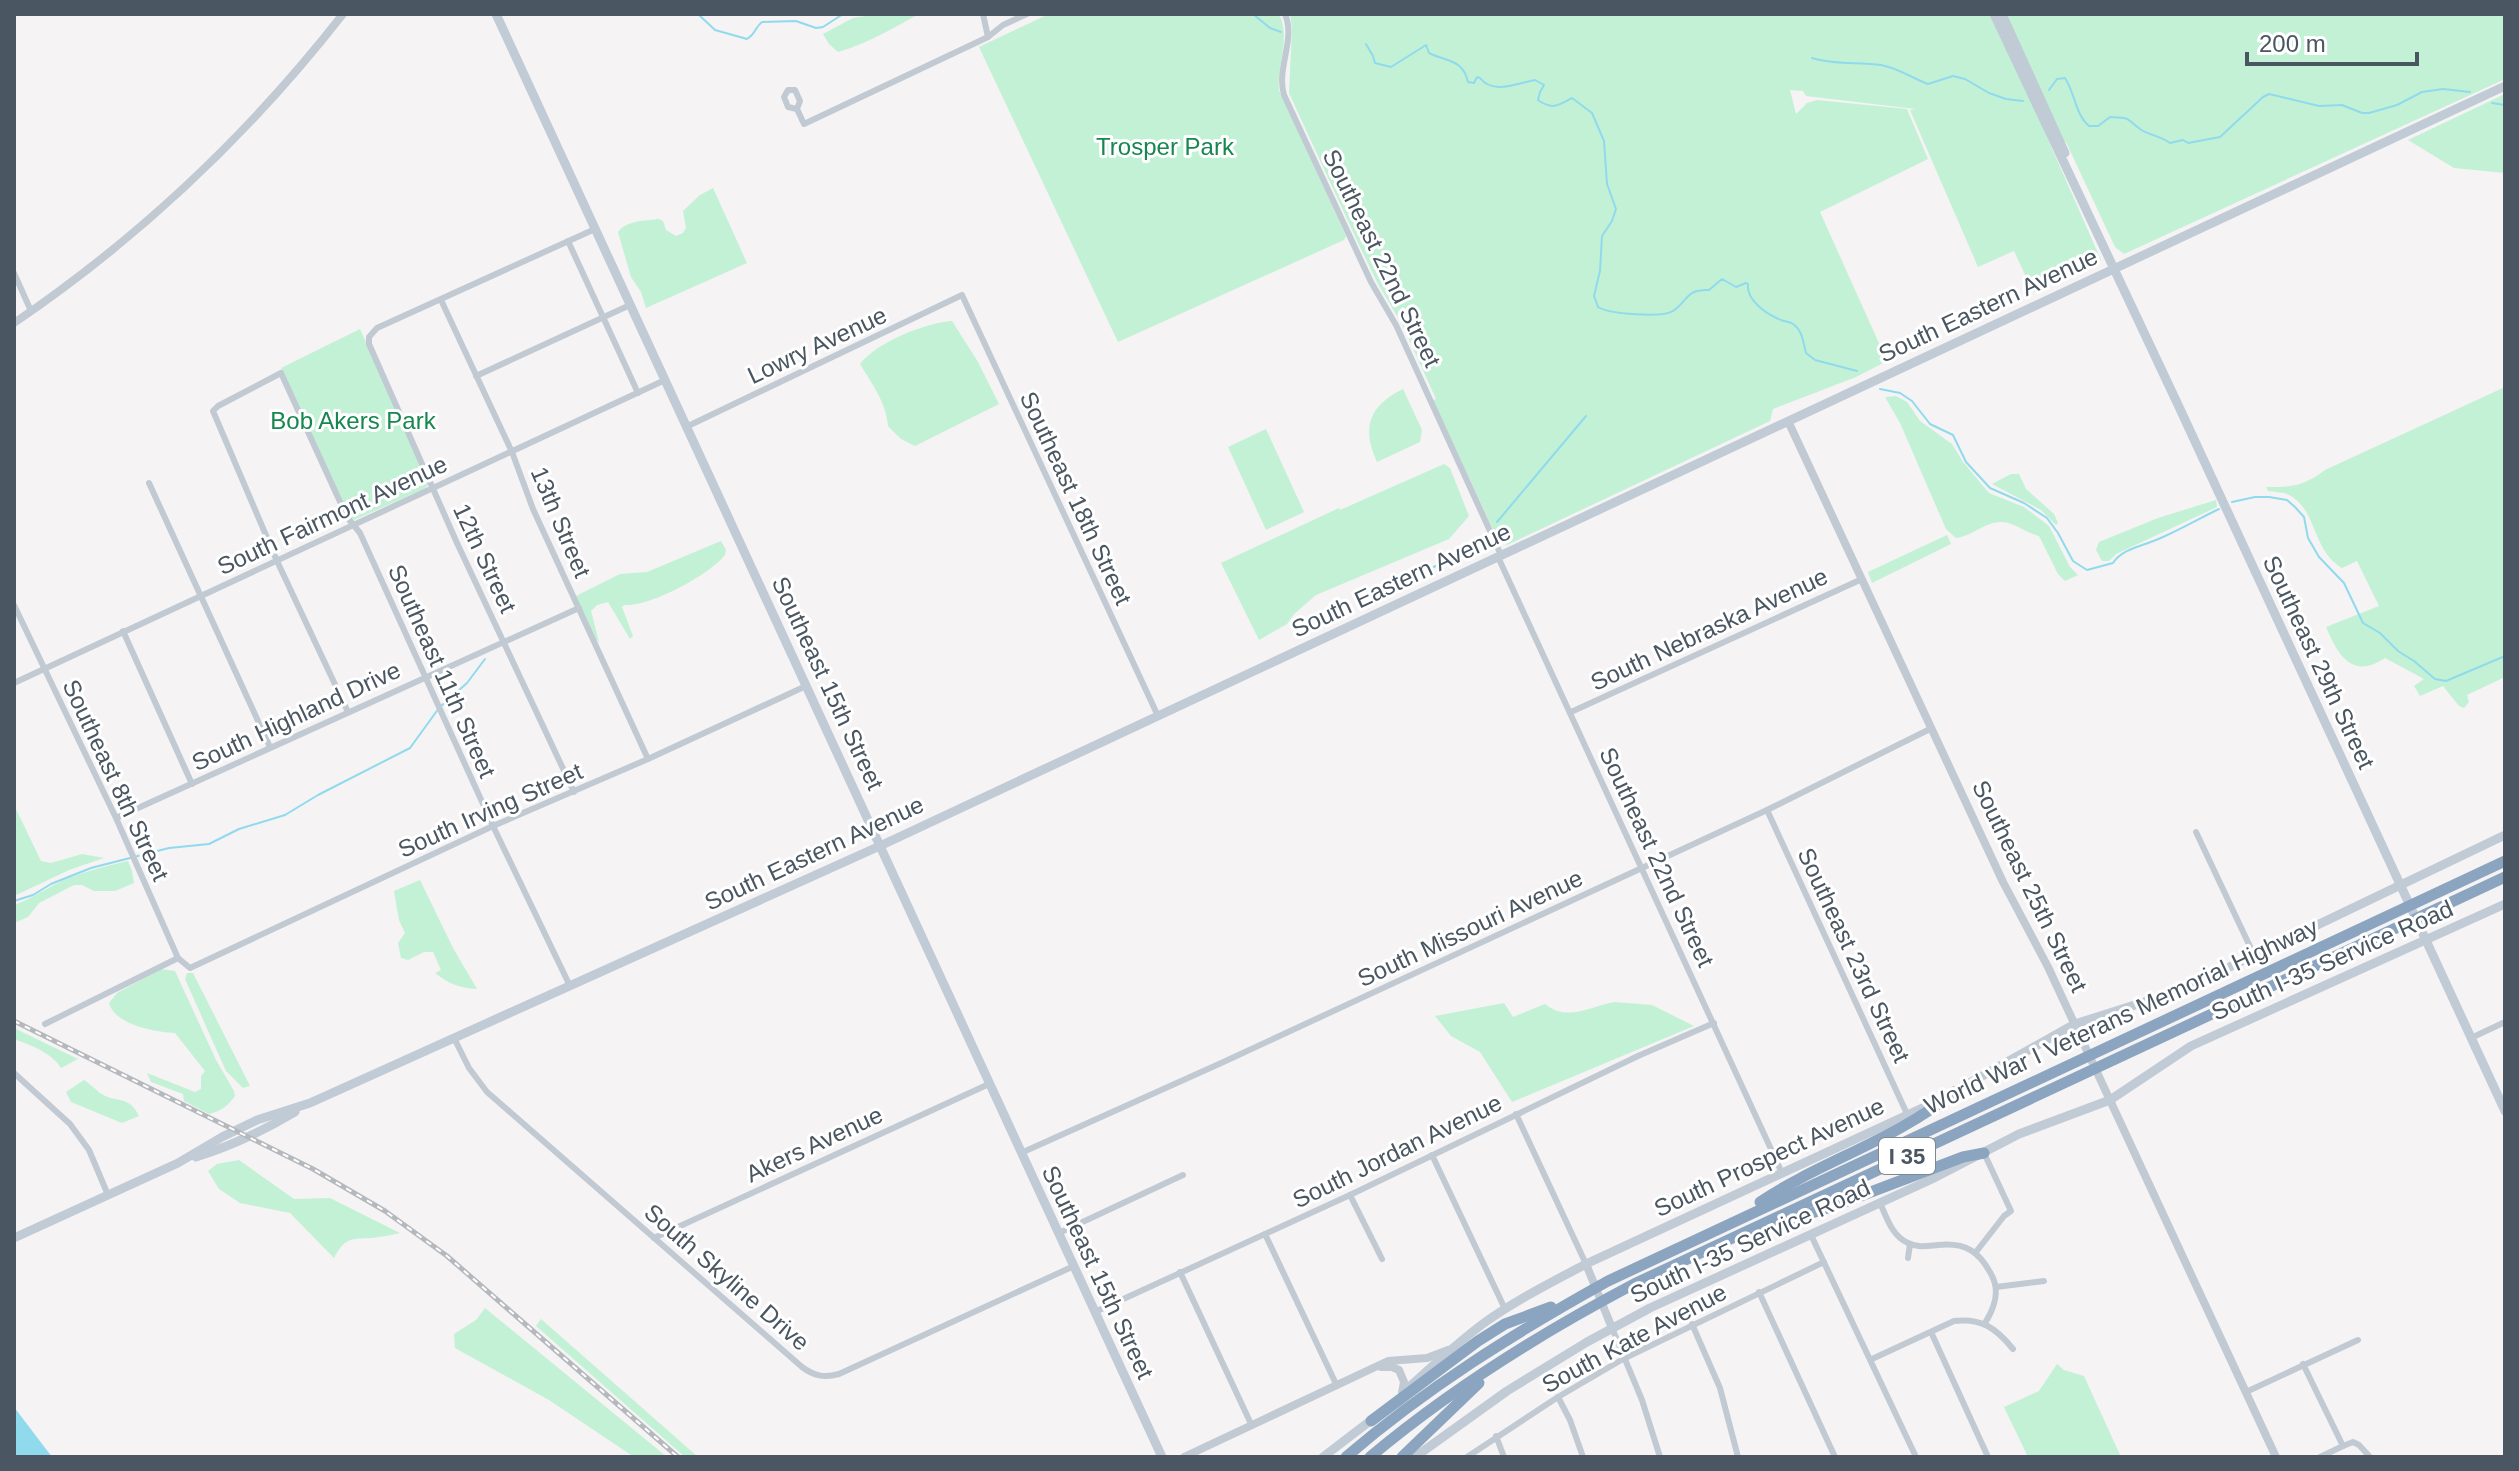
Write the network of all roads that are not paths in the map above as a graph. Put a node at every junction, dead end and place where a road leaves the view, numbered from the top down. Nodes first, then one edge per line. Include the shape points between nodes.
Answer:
1 (343, 14) edge
2 (496, 14) edge
3 (983, 14) edge
4 (1027, 14) edge
5 (1285, 14) edge
6 (1994, 14) edge
7 (2002, 14) edge
8 (988, 37) junction
9 (2505, 86) edge
10 (797, 109) dead end
11 (595, 229) junction
12 (2097, 231) junction
13 (568, 241) junction
14 (2114, 268) junction
15 (14, 273) edge
16 (962, 295) joint
17 (441, 300) junction
18 (630, 305) junction
19 (31, 311) junction
20 (602, 318) junction
21 (14, 323) edge
22 (476, 376) junction
23 (665, 380) junction
24 (638, 393) junction
25 (1788, 421) junction
26 (686, 427) junction
27 (512, 452) junction
28 (149, 483) dead end
29 (433, 488) junction
30 (353, 525) junction
31 (1500, 556) junction
32 (277, 561) junction
33 (1862, 579) junction
34 (200, 596) junction
35 (14, 605) edge
36 (579, 608) junction
37 (123, 631) junction
38 (505, 641) junction
39 (44, 669) junction
40 (425, 677) junction
41 (14, 683) edge
42 (806, 686) junction
43 (348, 712) junction
44 (1571, 712) junction
45 (1158, 716) junction
46 (1932, 728) junction
47 (270, 747) junction
48 (648, 759) junction
49 (192, 784) junction
50 (574, 792) junction
51 (1767, 810) junction
52 (116, 818) junction
53 (493, 826) junction
54 (2196, 832) dead end
55 (2505, 835) edge
56 (882, 845) junction
57 (2505, 861) edge
58 (1641, 867) junction
59 (2505, 877) edge
60 (2402, 889) junction
61 (2505, 904) edge
62 (2426, 941) junction
63 (2254, 955) junction
64 (178, 958) junction
65 (190, 968) joint
66 (570, 986) junction
67 (2505, 1022) edge
68 (1714, 1023) junction
69 (45, 1024) dead end
70 (2075, 1024) junction
71 (454, 1038) junction
72 (2471, 1038) junction
73 (14, 1073) edge
74 (989, 1084) junction
75 (1954, 1092) junction
76 (2110, 1100) junction
77 (2505, 1111) edge
78 (1516, 1114) junction
79 (1908, 1116) junction
80 (1021, 1153) junction
81 (1984, 1153) junction
82 (1432, 1155) junction
83 (1782, 1173) junction
84 (1183, 1175) dead end
85 (108, 1195) junction
86 (1350, 1195) junction
87 (1880, 1203) junction
88 (1729, 1223) junction
89 (1059, 1233) junction
90 (1265, 1234) junction
91 (1811, 1235) junction
92 (1734, 1237) junction
93 (14, 1238) edge
94 (654, 1238) junction
95 (1910, 1244) junction
96 (1976, 1252) junction
97 (1908, 1258) dead end
98 (1382, 1259) dead end
99 (1824, 1262) junction
100 (1586, 1264) junction
101 (1074, 1266) junction
102 (1180, 1272) junction
103 (2044, 1281) dead end
104 (1996, 1287) junction
105 (1759, 1292) junction
106 (1585, 1294) junction
107 (1505, 1309) junction
108 (1095, 1312) junction
109 (1985, 1323) junction
110 (1692, 1324) junction
111 (1612, 1328) junction
112 (1931, 1332) junction
113 (2358, 1340) dead end
114 (1450, 1349) junction
115 (2013, 1349) dead end
116 (1506, 1358) junction
117 (1623, 1359) junction
118 (1872, 1359) junction
119 (2303, 1364) junction
120 (1380, 1367) junction
121 (1337, 1386) junction
122 (2246, 1392) junction
123 (1402, 1393) junction
124 (1558, 1397) junction
125 (1371, 1421) junction
126 (1252, 1426) junction
127 (1496, 1436) junction
128 (2343, 1446) junction
129 (1162, 1457) edge
130 (1184, 1457) edge
131 (1323, 1457) edge
132 (1346, 1457) edge
133 (1370, 1457) edge
134 (1402, 1457) edge
135 (1415, 1457) edge
136 (1467, 1457) edge
137 (1504, 1457) edge
138 (1583, 1457) edge
139 (1660, 1457) edge
140 (1738, 1457) edge
141 (1835, 1457) edge
142 (1916, 1457) edge
143 (1988, 1457) edge
144 (2276, 1457) edge
145 (2320, 1457) edge
146 (2370, 1457) edge

1 - 19 street via 209,163 120,243
2 - 11 main road, Southeast 15th Street
3 - 8 street
4 - 8 street
5 - 31 street, Southeast 22nd Street via 1289,28 1281,86 1289,108 1396,325
6 - 12 main road, Southeast 29th Street
7 - 12 main road, Southeast 29th Street
8 - 10 street via 804,124
9 - 14 main road, South Eastern Avenue
11 - 13 street
11 - 18 main road, Southeast 15th Street
12 - 14 main road, Southeast 29th Street
13 - 17 street
13 - 20 street
14 - 25 main road, South Eastern Avenue
14 - 60 main road, Southeast 29th Street
15 - 19 street
16 - 26 street, Lowry Avenue
16 - 45 street, Southeast 18th Street
17 - 22 street, 13th Street
17 - 29 street, 12th Street via 377,328 369,337
18 - 20 street
18 - 23 main road, Southeast 15th Street
19 - 21 street
20 - 22 street
20 - 24 street
22 - 27 street, 13th Street
23 - 24 street, South Fairmont Avenue
23 - 26 main road, Southeast 15th Street
24 - 27 street, South Fairmont Avenue
25 - 31 main road, South Eastern Avenue
25 - 33 street, Southeast 25th Street
26 - 42 main road, Southeast 15th Street
27 - 29 street, South Fairmont Avenue
27 - 36 street, 13th Street
28 - 34 street
29 - 30 street, South Fairmont Avenue
29 - 38 street, 12th Street
30 - 32 street, South Fairmont Avenue
30 - 32 street, Southeast 11th Street via 281,373 213,411
30 - 40 street, Southeast 11th Street
31 - 44 street, Southeast 22nd Street
31 - 45 main road, South Eastern Avenue
32 - 34 street, South Fairmont Avenue
32 - 43 street
33 - 44 street, South Nebraska Avenue
33 - 46 street, Southeast 25th Street
34 - 37 street, South Fairmont Avenue
34 - 47 street
35 - 39 street, Southeast 8th Street
36 - 38 street, South Highland Drive
36 - 48 street, 13th Street
37 - 39 street, South Fairmont Avenue
37 - 49 street
38 - 40 street, South Highland Drive
38 - 50 street, 12th Street
39 - 41 street, South Fairmont Avenue
39 - 52 street, Southeast 8th Street
40 - 43 street, South Highland Drive
40 - 53 street, Southeast 11th Street
42 - 48 street, South Irving Street
42 - 56 main road, Southeast 15th Street
43 - 47 street, South Highland Drive
44 - 58 street, Southeast 22nd Street
45 - 56 main road, South Eastern Avenue
46 - 51 street, South Missouri Avenue
46 - 70 street, Southeast 25th Street
47 - 49 street, South Highland Drive
48 - 50 street, South Irving Street
49 - 52 street, South Highland Drive
50 - 53 street, South Irving Street
51 - 58 street, South Missouri Avenue
51 - 79 street, Southeast 23rd Street
52 - 64 street, Southeast 8th Street
53 - 65 street, South Irving Street
53 - 66 street, Southeast 11th Street
54 - 63 street
55 - 60 main road, South Prospect Avenue
56 - 66 main road, South Eastern Avenue
56 - 74 main road, Southeast 15th Street
57 - 88 highway, World War I Veterans Memorial Highway / I 35
58 - 68 street, Southeast 22nd Street
58 - 80 street, South Missouri Avenue
59 - 92 highway, World War I Veterans Memorial Highway / I 35
60 - 62 main road, Southeast 29th Street
60 - 63 main road, South Prospect Avenue
61 - 62 main road, South I-35 Service Road
62 - 72 main road, Southeast 29th Street
62 - 76 main road, South I-35 Service Road via 2191,1046
63 - 70 main road, South Prospect Avenue via 2175,992
64 - 65 street, Southeast 8th Street
64 - 69 street
66 - 71 main road, South Eastern Avenue
67 - 72 street
68 - 78 street, South Jordan Avenue
68 - 83 street, Southeast 22nd Street
70 - 75 main road, South Prospect Avenue
70 - 76 street, Southeast 25th Street
71 - 85 main road, South Eastern Avenue via 310,1103 257,1120
71 - 94 street, South Skyline Drive via 487,1092
72 - 77 main road, Southeast 29th Street
73 - 85 street via 76,1133
74 - 80 main road, Southeast 15th Street
74 - 94 street, Akers Avenue
75 - 79 main road, South Prospect Avenue
75 - 88 highway via 1932,1110 1784,1186
76 - 81 main road, South I-35 Service Road
76 - 122 street, Southeast 25th Street
78 - 82 street, South Jordan Avenue
78 - 100 street
79 - 83 main road, South Prospect Avenue
80 - 89 main road, Southeast 15th Street
81 - 87 main road, South I-35 Service Road
81 - 92 highway
81 - 96 street via 2011,1211
82 - 86 street, South Jordan Avenue
82 - 107 street
83 - 100 main road, South Prospect Avenue
84 - 89 street
85 - 93 main road, South Eastern Avenue
86 - 90 street, South Jordan Avenue
86 - 98 street
87 - 91 main road, South I-35 Service Road
87 - 95 street via 1892,1228
88 - 106 highway, World War I Veterans Memorial Highway / I 35
89 - 101 main road, Southeast 15th Street
90 - 102 street, South Jordan Avenue
90 - 121 street
91 - 99 street
91 - 111 main road, South I-35 Service Road
92 - 116 highway, World War I Veterans Memorial Highway / I 35 via 1603,1301
94 - 101 street, South Skyline Drive via 802,1367 822,1376 839,1374
95 - 96 street
95 - 97 street
96 - 104 street
99 - 105 street, South Kate Avenue
99 - 118 street
100 - 107 main road, South Prospect Avenue
100 - 111 street
101 - 108 main road, Southeast 15th Street
102 - 108 street, South Jordan Avenue
102 - 126 street
103 - 104 street
104 - 109 street
105 - 110 street, South Kate Avenue
105 - 141 street
106 - 125 highway via 1505,1324
106 - 132 highway, World War I Veterans Memorial Highway / I 35 via 1462,1369
107 - 114 main road, South Prospect Avenue
108 - 129 main road, Southeast 15th Street
109 - 112 street via 1954,1321
109 - 115 street
110 - 117 street, South Kate Avenue
110 - 140 street via 1720,1388
111 - 117 street
111 - 135 main road, South I-35 Service Road via 1507,1391
112 - 118 street
112 - 143 street
113 - 119 street
114 - 120 street, South Prospect Avenue
114 - 123 main road
116 - 133 highway, World War I Veterans Memorial Highway / I 35
116 - 134 highway
117 - 124 street, South Kate Avenue
117 - 139 street
118 - 142 street
119 - 122 street
119 - 128 street
120 - 121 street, South Prospect Avenue
120 - 123 street via 1399,1370
121 - 126 street, South Prospect Avenue
122 - 144 street, Southeast 25th Street
123 - 125 main road
124 - 127 street, South Kate Avenue
124 - 138 street
125 - 131 main road
126 - 130 street, South Prospect Avenue
127 - 136 street, South Kate Avenue
127 - 137 street
128 - 145 street
128 - 146 street via 2353,1442

